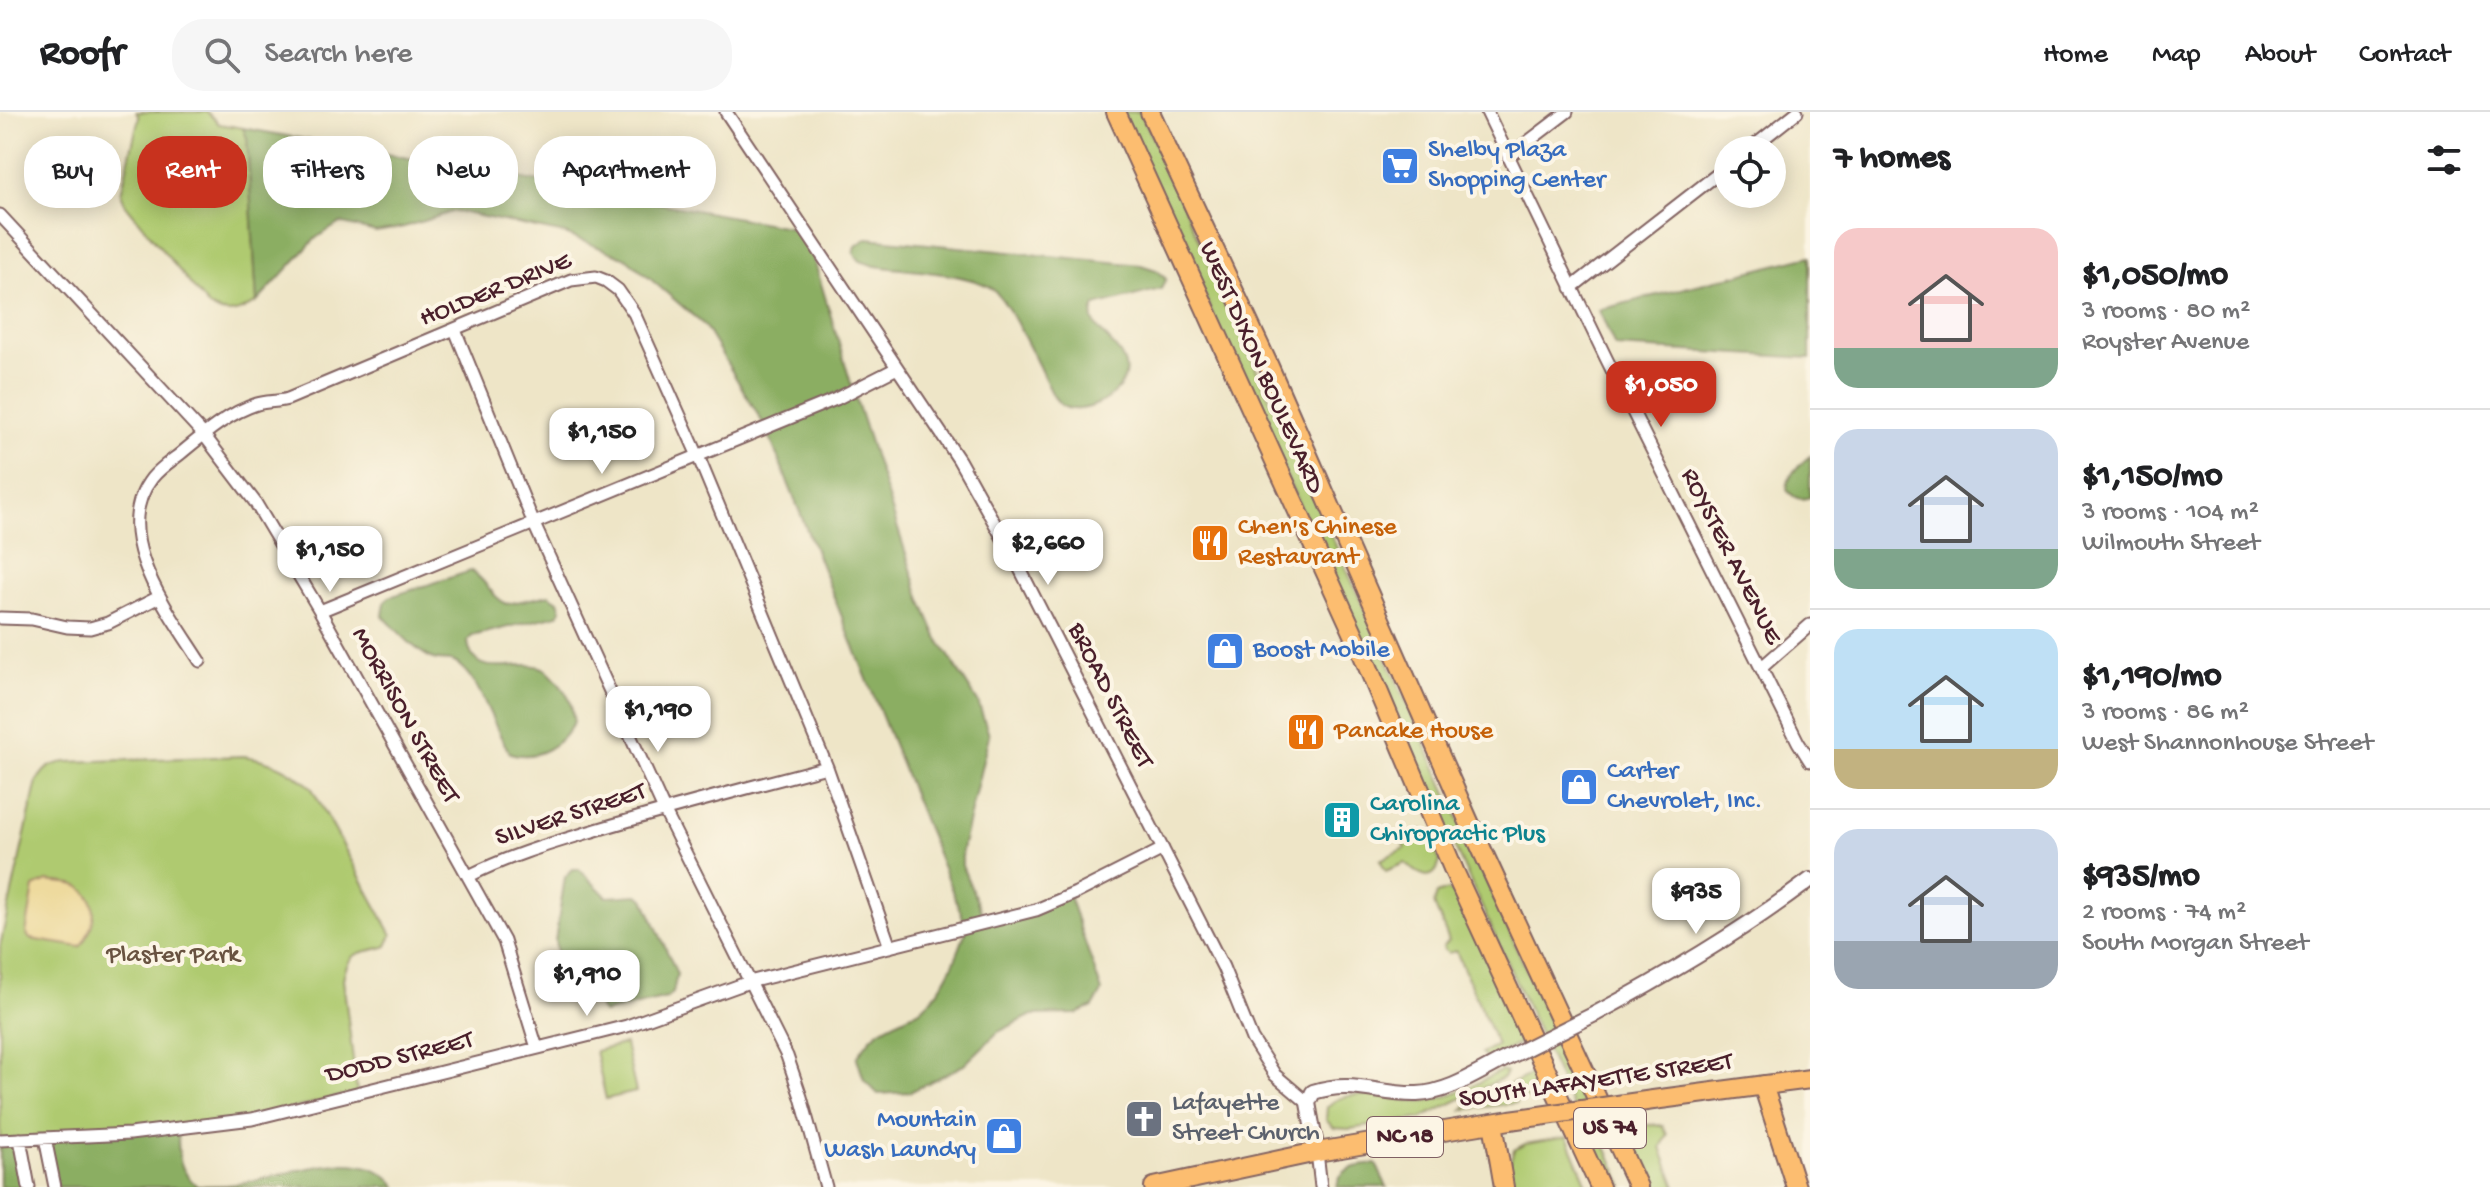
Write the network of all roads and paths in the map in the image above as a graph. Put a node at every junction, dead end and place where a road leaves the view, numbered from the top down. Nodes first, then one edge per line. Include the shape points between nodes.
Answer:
1 (726, 112) edge
2 (1116, 112) edge
3 (1150, 112) edge
4 (1487, 112) edge
5 (1567, 112) edge
6 (1797, 112) edge
7 (1767, 136) edge
8 (1508, 157) junction
9 (1714, 177) edge
10 (1, 221) edge
11 (1571, 288) junction
12 (455, 330) junction
13 (897, 368) junction
14 (204, 435) junction
15 (698, 456) junction
16 (534, 524) junction
17 (159, 597) junction
18 (320, 611) junction
19 (0, 618) edge
20 (1810, 625) edge
21 (200, 661) dead end
22 (1761, 668) junction
23 (1810, 761) edge
24 (827, 767) junction
25 (664, 810) junction
26 (1163, 849) junction
27 (469, 876) junction
28 (1810, 880) edge
29 (890, 947) junction
30 (749, 982) junction
31 (537, 1048) junction
32 (1810, 1079) edge
33 (1763, 1085) junction
34 (1308, 1103) junction
35 (1501, 1121) junction
36 (45, 1138) junction
37 (20, 1139) junction
38 (0, 1140) edge
39 (1317, 1152) junction
40 (29, 1187) edge
41 (55, 1187) edge
42 (826, 1187) edge
43 (1154, 1187) edge
44 (1321, 1187) edge
45 (1504, 1187) edge
46 (1600, 1187) edge
47 (1638, 1187) edge
48 (1796, 1187) edge

1 - 13 street, BROAD STREET
2 - 46 main road, WEST DIXON BOULEVARD / US 74
3 - 47 main road, WEST DIXON BOULEVARD / US 74
4 - 8 street, ROYSTER AVENUE
5 - 8 street
6 - 7 street
8 - 11 street, ROYSTER AVENUE
9 - 11 street
10 - 14 street, MORRISON STREET
11 - 22 street, ROYSTER AVENUE
12 - 14 street, HOLDER DRIVE via 288,399 249,407
12 - 15 street, HOLDER DRIVE via 571,280 606,281 634,313
12 - 16 street
13 - 15 street
13 - 26 street, BROAD STREET via 959,460 1019,567
14 - 17 street, HOLDER DRIVE via 152,478 136,513 138,543
14 - 18 street, MORRISON STREET via 255,502
15 - 16 street
15 - 24 street, HOLDER DRIVE
16 - 18 street
16 - 25 street
17 - 19 street via 90,628
17 - 21 street, HOLDER DRIVE
18 - 27 street, MORRISON STREET
20 - 22 street
22 - 23 street, ROYSTER AVENUE
24 - 25 street, SILVER STREET
24 - 29 street, HOLDER DRIVE
25 - 27 street, SILVER STREET via 510,857
25 - 30 street
26 - 29 street, DODD STREET via 1036,910
26 - 34 street, BROAD STREET via 1223,967 1252,1039 1282,1082
27 - 31 street, MORRISON STREET via 504,941
28 - 34 street, bridge via 1683,967 1436,1092 1391,1093 1349,1085 1313,1092
29 - 30 street, DODD STREET
30 - 31 street, DODD STREET via 627,1026
30 - 42 street via 787,1056
31 - 36 street, DODD STREET via 252,1119
32 - 33 main road, SOUTH LAFAYETTE STREET / NC 18
33 - 35 main road, SOUTH LAFAYETTE STREET / NC 18, bridge
33 - 48 main road
34 - 39 street
35 - 39 main road, SOUTH LAFAYETTE STREET / NC 18
35 - 45 main road
36 - 37 street, DODD STREET
36 - 41 street
37 - 38 street, DODD STREET
37 - 40 street
39 - 43 main road, SOUTH LAFAYETTE STREET / NC 18
39 - 44 street

